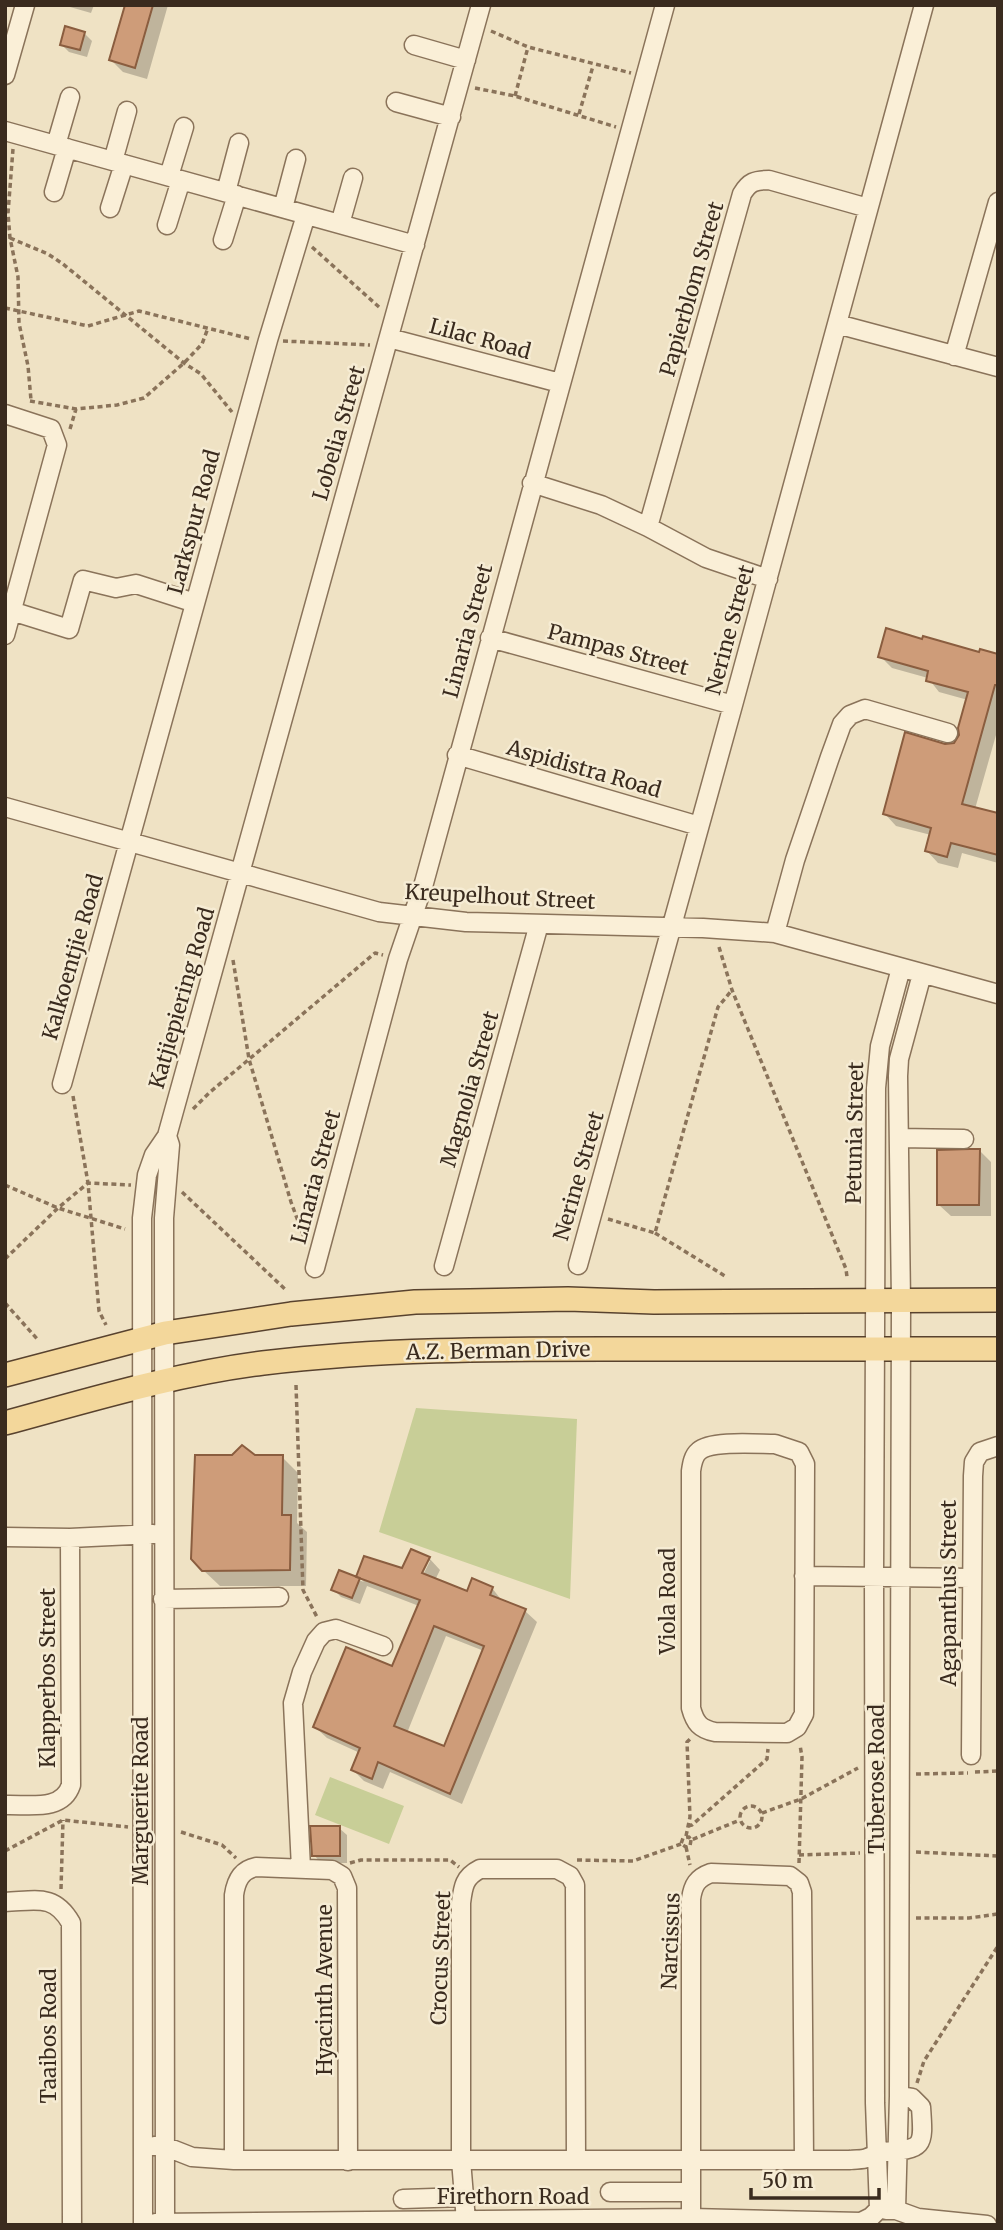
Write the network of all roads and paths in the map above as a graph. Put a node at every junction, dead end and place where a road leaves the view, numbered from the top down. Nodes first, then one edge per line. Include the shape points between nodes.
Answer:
1 (25, 5) edge
2 (481, 5) edge
3 (664, 5) edge
4 (924, 5) edge
5 (476, 25) junction
6 (414, 45) dead end
7 (528, 47) junction
8 (466, 60) junction
9 (593, 65) junction
10 (5, 75) edge
11 (645, 76) junction
12 (460, 84) junction
13 (515, 96) junction
14 (70, 97) dead end
15 (396, 102) dead end
16 (127, 111) dead end
17 (579, 114) junction
18 (451, 117) junction
19 (184, 127) dead end
20 (10, 132) edge
21 (630, 132) junction
22 (239, 143) dead end
23 (61, 146) junction
24 (296, 159) dead end
25 (118, 162) junction
26 (175, 178) junction
27 (353, 178) dead end
28 (54, 192) dead end
29 (232, 194) junction
30 (998, 202) edge
31 (110, 208) dead end
32 (283, 208) junction
33 (868, 208) junction
34 (306, 215) junction
35 (340, 224) junction
36 (167, 225) dead end
37 (10, 238) junction
38 (223, 240) dead end
39 (415, 245) junction
40 (5, 308) edge
41 (19, 311) junction
42 (125, 315) junction
43 (837, 324) junction
44 (208, 328) junction
45 (389, 338) junction
46 (268, 340) junction
47 (954, 356) junction
48 (184, 363) junction
49 (998, 367) edge
50 (560, 383) junction
51 (31, 400) junction
52 (76, 409) junction
53 (5, 414) edge
54 (247, 418) junction
55 (25, 419) junction
56 (55, 436) junction
57 (532, 483) junction
58 (648, 527) junction
59 (768, 579) junction
60 (195, 603) junction
61 (9, 610) edge
62 (5, 635) edge
63 (490, 638) junction
64 (733, 705) junction
65 (948, 733) dead end
66 (457, 755) junction
67 (5, 807) edge
68 (699, 826) junction
69 (128, 842) junction
70 (241, 873) junction
71 (413, 916) junction
72 (539, 924) junction
73 (225, 928) junction
74 (670, 928) junction
75 (775, 933) junction
76 (716, 939) dead end
77 (398, 959) junction
78 (901, 968) junction
79 (922, 974) junction
80 (732, 990) junction
81 (998, 994) edge
82 (249, 1059) junction
83 (62, 1084) joint
84 (192, 1110) dead end
85 (167, 1136) junction
86 (899, 1138) junction
87 (964, 1139) dead end
88 (88, 1183) junction
89 (5, 1185) edge
90 (132, 1185) dead end
91 (178, 1188) dead end
92 (58, 1208) junction
93 (592, 1214) junction
94 (91, 1219) junction
95 (129, 1231) dead end
96 (655, 1233) junction
97 (5, 1259) edge
98 (578, 1265) dead end
99 (444, 1266) dead end
100 (315, 1268) joint
101 (725, 1276) dead end
102 (847, 1277) dead end
103 (287, 1291) dead end
104 (998, 1300) edge
105 (875, 1301) junction
106 (901, 1301) junction
107 (5, 1303) edge
108 (106, 1325) dead end
109 (165, 1333) junction
110 (141, 1339) junction
111 (40, 1341) dead end
112 (901, 1349) junction
113 (998, 1349) edge
114 (875, 1350) junction
115 (5, 1376) edge
116 (165, 1380) junction
117 (296, 1385) dead end
118 (141, 1387) junction
119 (5, 1423) edge
120 (998, 1446) edge
121 (163, 1533) junction
122 (142, 1535) junction
123 (5, 1537) edge
124 (70, 1538) junction
125 (874, 1575) junction
126 (900, 1575) junction
127 (804, 1576) junction
128 (971, 1578) junction
129 (279, 1597) dead end
130 (163, 1599) junction
131 (324, 1632) junction
132 (383, 1646) dead end
133 (769, 1733) junction
134 (687, 1742) dead end
135 (971, 1755) dead end
136 (802, 1757) dead end
137 (866, 1767) dead end
138 (908, 1769) dead end
139 (998, 1771) edge
140 (801, 1799) junction
141 (61, 1801) junction
142 (5, 1805) edge
143 (762, 1813) junction
144 (63, 1820) junction
145 (740, 1820) junction
146 (688, 1826) junction
147 (133, 1829) dead end
148 (174, 1830) dead end
149 (686, 1836) junction
150 (691, 1840) junction
151 (681, 1844) junction
152 (686, 1847) junction
153 (5, 1851) edge
154 (907, 1852) dead end
155 (866, 1853) dead end
156 (799, 1855) junction
157 (998, 1856) edge
158 (450, 1860) dead end
159 (567, 1860) dead end
160 (688, 1862) dead end
161 (799, 1863) dead end
162 (344, 1864) dead end
163 (301, 1868) junction
164 (248, 1869) junction
165 (5, 1902) edge
166 (63, 1909) junction
167 (998, 1914) edge
168 (899, 1918) junction
169 (998, 1946) edge
170 (905, 2097) junction
171 (164, 2146) junction
172 (143, 2147) junction
173 (878, 2152) junction
174 (897, 2152) junction
175 (576, 2159) junction
176 (461, 2160) junction
177 (692, 2160) junction
178 (804, 2160) junction
179 (234, 2161) junction
180 (348, 2161) junction
181 (610, 2192) dead end
182 (691, 2192) junction
183 (464, 2197) junction
184 (403, 2199) dead end
185 (887, 2210) junction
186 (691, 2218) junction
187 (466, 2221) junction
188 (165, 2222) junction
189 (322, 2223) edge
190 (72, 2225) edge
191 (141, 2225) edge
192 (987, 2225) edge

1 - 10 street
2 - 5 street, Lobelia Street
3 - 11 street, Linaria Street
4 - 33 street, Nerine Street
5 - 7 path
5 - 8 street, Lobelia Street
6 - 8 street
7 - 9 path
7 - 13 path
8 - 12 street, Lobelia Street
9 - 11 path
9 - 17 path
11 - 21 street, Linaria Street
12 - 13 path
12 - 18 street, Lobelia Street
13 - 17 path
14 - 23 street
15 - 18 street
16 - 25 street
17 - 21 path
18 - 39 street, Lobelia Street
19 - 26 street
20 - 23 street
20 - 37 path
21 - 50 street, Linaria Street
22 - 29 street
23 - 25 street
23 - 28 street
24 - 32 street
25 - 26 street
25 - 31 street
26 - 29 street
26 - 36 street
27 - 35 street
29 - 32 street
29 - 38 street
30 - 47 street
32 - 34 street
33 - 43 street, Nerine Street
33 - 58 street, Papierblom Street via 769,180 748,185
34 - 35 street
34 - 45 path via 312,248 378,304
34 - 46 street, Larkspur Road
35 - 39 street
37 - 41 path
37 - 42 path via 48,254
39 - 45 street, Lobelia Street
40 - 41 path
41 - 42 path via 88,326
41 - 51 path
42 - 44 path via 139,312
42 - 48 path
43 - 47 street
43 - 59 street, Nerine Street
44 - 46 path
44 - 48 path via 202,344
45 - 46 path via 366,346
45 - 50 street, Lilac Road
45 - 70 street, Lobelia Street
46 - 54 street, Larkspur Road
47 - 49 street
48 - 52 path via 144,398
48 - 54 path via 201,374 230,411
50 - 57 street, Linaria Street
51 - 52 path
51 - 55 path
52 - 56 path via 70,429
53 - 55 street
54 - 60 street, Larkspur Road
55 - 56 street via 51,429
56 - 61 street via 57,444
57 - 58 street via 601,505
57 - 63 street, Linaria Street
58 - 59 street via 706,558
59 - 64 street, Nerine Street
60 - 61 street via 136,584 116,588 83,580 69,629
60 - 69 street, Larkspur Road
61 - 62 street
63 - 64 street, Pampas Street
63 - 66 street, Linaria Street
64 - 68 street, Nerine Street
65 - 75 street via 865,709 842,724
66 - 68 street, Aspidistra Road
66 - 71 street, Linaria Street
67 - 69 street, Kreupelhout Street
68 - 74 street, Nerine Street
69 - 70 street, Kreupelhout Street
69 - 83 street, Kalkoentjie Road
70 - 71 street, Kreupelhout Street via 379,912
70 - 73 street, Katjiepiering Road
71 - 72 street, Kreupelhout Street
71 - 77 street, Linaria Street
72 - 74 street, Kreupelhout Street
72 - 99 street, Magnolia Street
73 - 82 path
73 - 85 street, Katjiepiering Road
74 - 75 street, Kreupelhout Street
74 - 93 street, Nerine Street
75 - 78 street, Kreupelhout Street
76 - 80 path
77 - 82 path via 375,953
77 - 100 street, Linaria Street
78 - 79 street, Kreupelhout Street
78 - 105 street, Petunia Street via 877,1064
79 - 81 street, Kreupelhout Street
79 - 86 street, Petunia Street via 899,1059
80 - 96 path via 718,1007
80 - 102 path
82 - 84 path
82 - 100 path via 290,1202
83 - 88 path via 77,1107
85 - 109 street, Katjiepiering Road
85 - 110 street, Katjiepiering Road via 154,1155 143,1196
86 - 87 street
86 - 106 street, Petunia Street
88 - 90 path
88 - 92 path
88 - 94 path
89 - 92 path
91 - 103 path
92 - 94 path
92 - 97 path
93 - 96 path
93 - 98 street, Nerine Street
94 - 95 path
94 - 108 path via 99,1311
96 - 101 path
104 - 106 main road
105 - 106 main road
105 - 109 main road via 415,1303 290,1314
105 - 114 street, Petunia Street
106 - 112 street, Petunia Street
107 - 111 path
109 - 110 main road
109 - 116 street, Marguerite Road
110 - 115 main road
110 - 118 street, Marguerite Road
112 - 113 main road, A.Z. Berman Drive
112 - 114 main road, A.Z. Berman Drive
112 - 126 street, Tuberose Road
114 - 116 main road, A.Z. Berman Drive via 451,1351 275,1362
114 - 125 street, Tuberose Road
116 - 118 main road, A.Z. Berman Drive
116 - 121 street, Marguerite Road
117 - 131 path via 303,1590
118 - 119 main road, A.Z. Berman Drive
118 - 122 street, Marguerite Road
120 - 128 street, Agapanthus Street via 980,1452 974,1462
121 - 122 street
121 - 130 street, Marguerite Road
122 - 124 street
122 - 172 street, Marguerite Road
123 - 124 street
124 - 141 street, Klapperbos Street via 72,1769 71,1784
125 - 126 street
125 - 127 street
125 - 173 street, Tuberose Road
126 - 128 street
126 - 168 street, Tuberose Road
127 - 133 street, Viola Road via 804,1714 787,1733
127 - 133 street, Viola Road via 805,1464 799,1452 775,1444 709,1445 699,1451 691,1471 691,1709 703,1729
128 - 135 street, Agapanthus Street
129 - 130 street
130 - 171 street, Marguerite Road
131 - 132 street via 336,1629
131 - 163 street via 310,1652 293,1703
133 - 146 path via 767,1759
134 - 146 path
136 - 140 path
137 - 140 path
138 - 139 path via 913,1774
140 - 143 path
140 - 156 path
141 - 142 street
141 - 144 path
143 - 145 path via 750,1805 741,1811
143 - 145 path via 761,1823 752,1828
144 - 147 path
144 - 153 path
144 - 166 path
145 - 150 path
146 - 149 path
148 - 164 path via 222,1845
149 - 150 path
149 - 151 path
150 - 152 path
151 - 152 path
151 - 159 path via 634,1861
152 - 160 path
154 - 157 path
155 - 156 path
156 - 161 path
158 - 162 path
163 - 164 street, Hyacinth Avenue
163 - 180 street, Hyacinth Avenue via 332,1870 342,1876 347,1888
164 - 179 street via 239,1877 234,1895
165 - 166 street via 49,1900
166 - 190 street, Taaibos Road via 71,1923
167 - 168 path
168 - 170 street, Tuberose Road
169 - 170 path
170 - 174 street, Tuberose Road
170 - 174 street via 921,2107 923,2134 915,2147
171 - 172 street
171 - 179 street, Firethorn Road via 192,2157
171 - 188 street, Marguerite Road
172 - 191 street, Marguerite Road
173 - 174 street, Firethorn Road
173 - 178 street, Firethorn Road via 860,2159
173 - 185 street, Tuberose Road
174 - 185 street, Tuberose Road
175 - 176 street, Firethorn Road
175 - 176 street, Crocus Street via 575,1885 557,1869 494,1867 470,1874 461,1903
175 - 177 street, Firethorn Road
176 - 180 street, Firethorn Road
176 - 183 street, Crocus Street
177 - 178 street, Firethorn Road
177 - 178 street, Narcissus via 691,1899 693,1887 711,1873 790,1876 802,1892
177 - 182 street, Narcissus
179 - 180 street, Firethorn Road
181 - 182 street
182 - 186 street, Narcissus
183 - 184 street
183 - 187 street, Crocus Street
185 - 186 street, Firethorn Road via 861,2222
185 - 192 street
186 - 187 street, Firethorn Road
187 - 189 street, Firethorn Road
188 - 189 street, Firethorn Road
188 - 191 street, Firethorn Road

